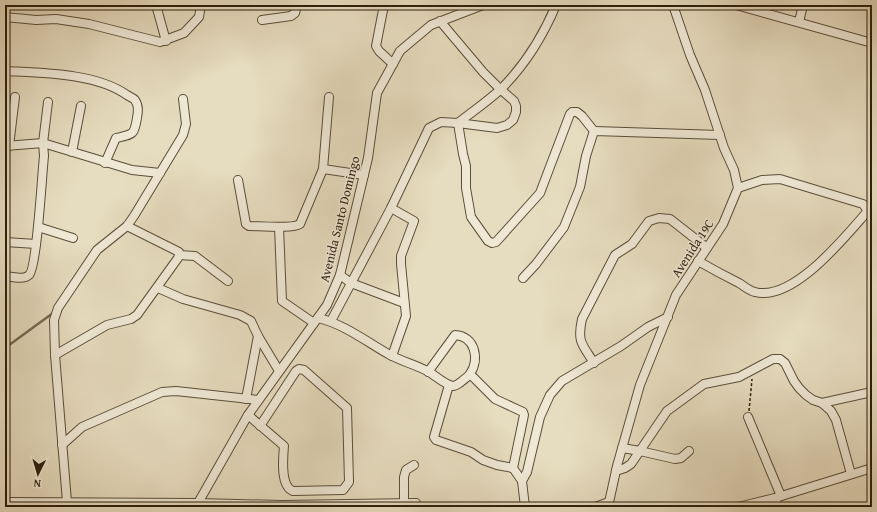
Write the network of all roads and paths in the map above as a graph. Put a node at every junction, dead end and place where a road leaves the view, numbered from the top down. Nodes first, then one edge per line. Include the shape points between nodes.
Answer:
1 (156, 5) edge
2 (201, 5) edge
3 (297, 5) edge
4 (384, 5) edge
5 (483, 5) edge
6 (556, 5) edge
7 (673, 5) edge
8 (736, 5) edge
9 (804, 5) edge
10 (5, 17) edge
11 (262, 20) dead end
12 (440, 21) junction
13 (799, 22) junction
14 (166, 41) junction
15 (872, 43) edge
16 (393, 64) junction
17 (5, 71) edge
18 (500, 90) junction
19 (15, 97) dead end
20 (329, 97) dead end
21 (183, 99) dead end
22 (48, 102) dead end
23 (81, 106) dead end
24 (458, 123) junction
25 (594, 131) junction
26 (720, 135) junction
27 (43, 143) junction
28 (7, 146) edge
29 (72, 152) junction
30 (104, 162) junction
31 (323, 169) junction
32 (160, 173) junction
33 (364, 176) junction
34 (238, 180) dead end
35 (738, 188) junction
36 (391, 208) junction
37 (38, 226) junction
38 (127, 226) junction
39 (279, 227) junction
40 (73, 238) dead end
41 (5, 242) edge
42 (36, 244) junction
43 (707, 248) junction
44 (180, 255) junction
45 (698, 261) junction
46 (340, 275) junction
47 (5, 276) edge
48 (523, 278) dead end
49 (228, 282) dead end
50 (351, 283) junction
51 (158, 288) junction
52 (404, 303) junction
53 (668, 317) junction
54 (316, 321) junction
55 (331, 321) junction
56 (258, 336) junction
57 (55, 354) junction
58 (392, 356) junction
59 (594, 363) junction
60 (753, 370) junction
61 (279, 371) junction
62 (428, 372) junction
63 (470, 374) junction
64 (449, 385) junction
65 (872, 392) edge
66 (246, 399) junction
67 (258, 400) junction
68 (822, 403) junction
69 (248, 415) junction
70 (748, 416) joint
71 (260, 426) junction
72 (62, 446) junction
73 (622, 448) junction
74 (640, 450) junction
75 (688, 451) dead end
76 (414, 465) dead end
77 (513, 468) junction
78 (872, 468) edge
79 (616, 471) junction
80 (851, 474) junction
81 (522, 482) junction
82 (778, 497) junction
83 (5, 502) edge
84 (67, 502) junction
85 (198, 503) junction
86 (416, 503) dead end
87 (758, 504) edge
88 (403, 505) edge
89 (609, 505) edge
90 (290, 506) edge
91 (525, 507) edge
92 (595, 507) edge
93 (738, 507) edge
94 (778, 507) edge

1 - 14 street
2 - 14 street via 199,17 184,33
3 - 11 street via 295,13 291,16
4 - 16 street via 376,46
5 - 12 street, Avenida Santo Domingo
6 - 18 street via 534,49
7 - 26 street
8 - 13 street
9 - 13 street
10 - 14 street via 56,19 89,24 160,42
12 - 16 street, Avenida Santo Domingo via 431,25 400,51
12 - 18 street
13 - 15 street
16 - 33 street, Avenida Santo Domingo via 377,93
17 - 30 street via 47,73 98,81 121,90 135,100 138,109 135,131 116,138
18 - 24 street
18 - 24 street via 514,101 516,106 513,120 507,125 497,128
19 - 28 street
20 - 31 street
21 - 32 street via 185,130
22 - 27 street
23 - 29 street
24 - 25 street via 466,166 466,188 471,217 492,243 496,242 540,193 570,114 577,112
24 - 36 street via 441,122 429,128
25 - 26 street
25 - 48 street via 580,187 564,227
26 - 35 street via 734,170
27 - 28 street
27 - 29 street
27 - 37 street
29 - 30 street
30 - 32 street via 132,170
31 - 33 street
31 - 39 street via 300,224
32 - 38 street
33 - 46 street, Avenida Santo Domingo
34 - 39 street via 246,224
35 - 43 street, Avenida 19C via 723,224
35 - 45 street via 762,180 780,179 863,204 867,212 828,254 801,279 787,288 768,293 754,292
36 - 50 street
36 - 52 street via 414,221 400,264
37 - 40 street
37 - 42 street
38 - 44 street via 179,252
38 - 57 street via 97,250 58,308 54,320
39 - 54 street via 282,301
41 - 42 street
42 - 47 street via 32,272 24,278
43 - 45 street, Avenida 19C
43 - 59 street via 670,219 659,218 649,221 632,244 615,255 582,319 580,329 580,340
44 - 49 street via 195,256
44 - 51 street
45 - 53 street, Avenida 19C via 676,295
46 - 50 street
46 - 54 street, Avenida Santo Domingo via 327,306
50 - 52 street
50 - 55 street
51 - 56 street via 183,299 240,314 251,320
51 - 57 street via 131,319 107,325
52 - 58 street via 406,316
53 - 59 street via 648,327
53 - 73 street, Avenida 19C via 640,385
54 - 55 street
54 - 61 street, Avenida Santo Domingo
55 - 58 street
56 - 61 street
56 - 66 street
57 - 72 street
58 - 62 street
59 - 81 street via 562,381 550,395 540,417 527,472
60 - 68 street via 773,359 780,359 803,391
60 - 70 path
60 - 74 street via 732,379 704,384 667,411
61 - 67 street, Avenida Santo Domingo
62 - 63 street via 455,335 459,335 470,341 474,350 475,359
62 - 64 street
63 - 64 street via 457,385
63 - 77 street via 495,399 524,415
64 - 77 street via 434,437 436,440 472,452 483,460
65 - 68 street
66 - 67 street
66 - 72 street via 176,391 162,392 82,427
67 - 69 street, Avenida Santo Domingo
68 - 80 street via 836,420
69 - 71 street
69 - 85 street, Avenida Santo Domingo
70 - 82 street
71 - 71 street via 284,446 282,463 288,489 343,490 346,487 349,482 347,408 304,370 296,371
72 - 84 street
73 - 74 street
73 - 79 street, Avenida 19C
74 - 75 street via 674,459 681,458
74 - 79 street via 631,464
76 - 88 street via 406,470 404,477
77 - 81 street
78 - 80 street
79 - 89 street, Avenida 19C
80 - 82 street
81 - 91 street
82 - 87 street
82 - 94 street
83 - 84 street
84 - 85 street
85 - 90 street
86 - 88 street
87 - 93 street
88 - 90 street
89 - 92 street

